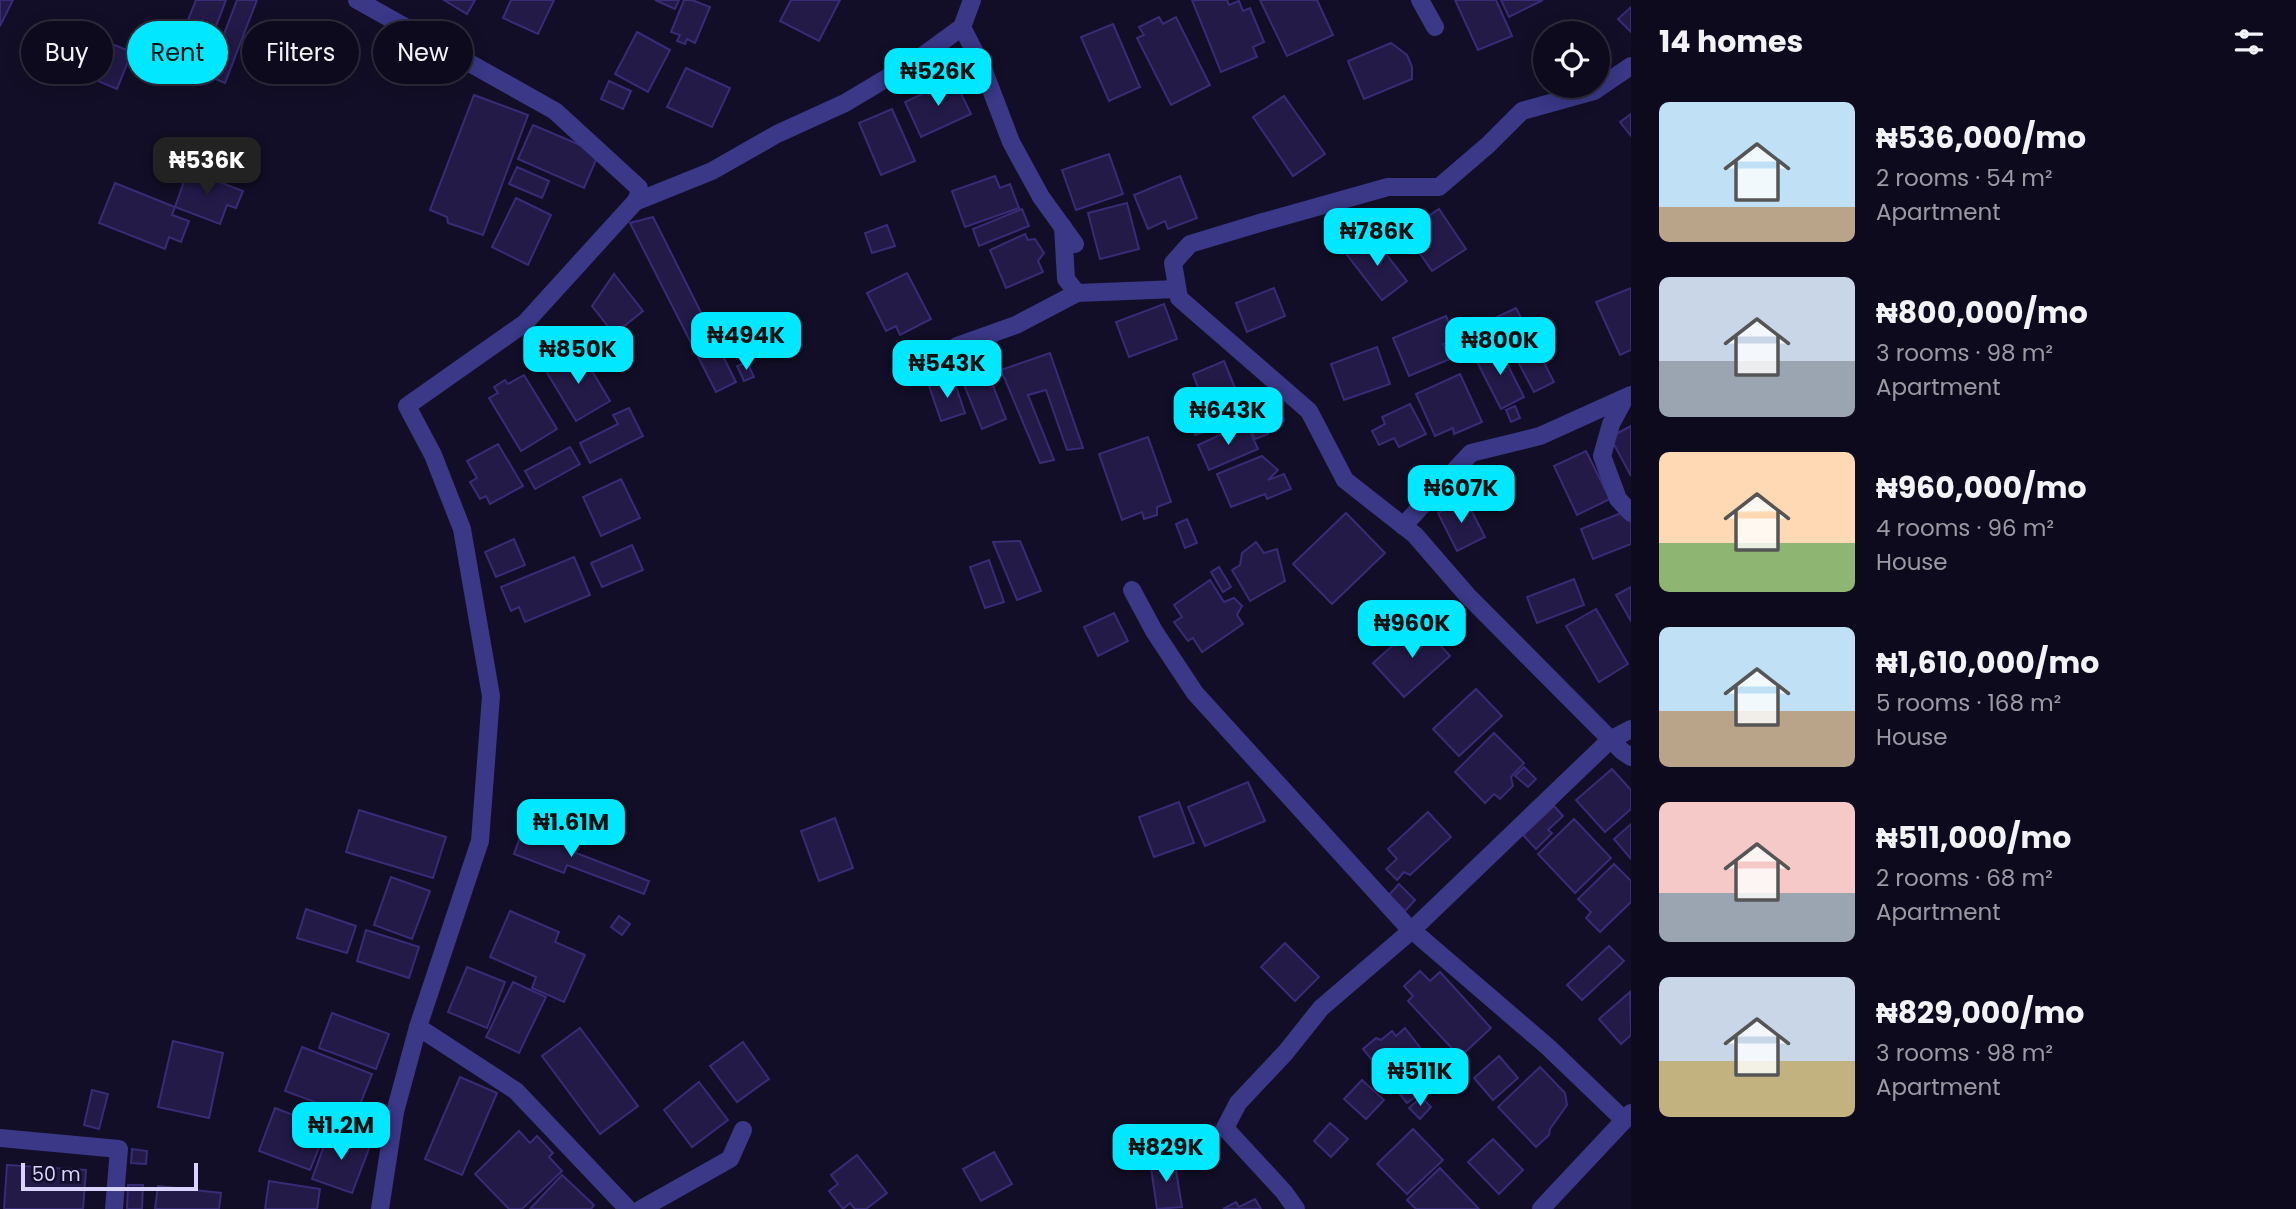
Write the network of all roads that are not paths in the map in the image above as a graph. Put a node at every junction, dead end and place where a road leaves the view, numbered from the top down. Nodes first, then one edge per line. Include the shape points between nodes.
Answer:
1 (357, 0) edge
2 (972, 0) edge
3 (1420, 0) edge
4 (962, 27) junction
5 (1436, 27) dead end
6 (1631, 66) edge
7 (635, 202) junction
8 (1063, 227) junction
9 (1075, 244) dead end
10 (1177, 289) junction
11 (1077, 293) junction
12 (957, 346) dead end
13 (1628, 396) edge
14 (1631, 513) edge
15 (1404, 526) junction
16 (1132, 590) dead end
17 (1631, 729) edge
18 (1610, 740) junction
19 (1631, 757) edge
20 (1412, 930) junction
21 (418, 1027) junction
22 (1628, 1116) edge
23 (743, 1130) dead end
24 (0, 1138) edge
25 (114, 1209) edge
26 (380, 1209) edge
27 (628, 1209) edge
28 (641, 1209) edge
29 (1296, 1209) edge
30 (1541, 1209) edge

1 - 7 street via 555,111 639,188
2 - 4 street
3 - 5 street
4 - 7 street via 845,103 712,171
4 - 8 street via 1011,142
6 - 10 street via 1594,91 1522,111 1439,187 1388,187 1190,244 1172,263
7 - 21 street via 525,323 407,406 433,455 462,529 491,696 480,841
8 - 9 street
8 - 11 street via 1066,279
10 - 11 street
10 - 15 street via 1179,298 1309,411 1345,480
11 - 12 street via 1016,325
13 - 14 street via 1611,424 1602,456 1618,499
13 - 15 street via 1539,436 1471,453
15 - 18 street
16 - 20 street via 1195,693
17 - 18 street
18 - 19 street
18 - 20 street
20 - 22 street
20 - 29 street via 1321,1008 1238,1103 1225,1128
21 - 26 street via 395,1112
21 - 27 street via 516,1091
22 - 30 street
23 - 28 street via 730,1158
24 - 25 street via 118,1149

